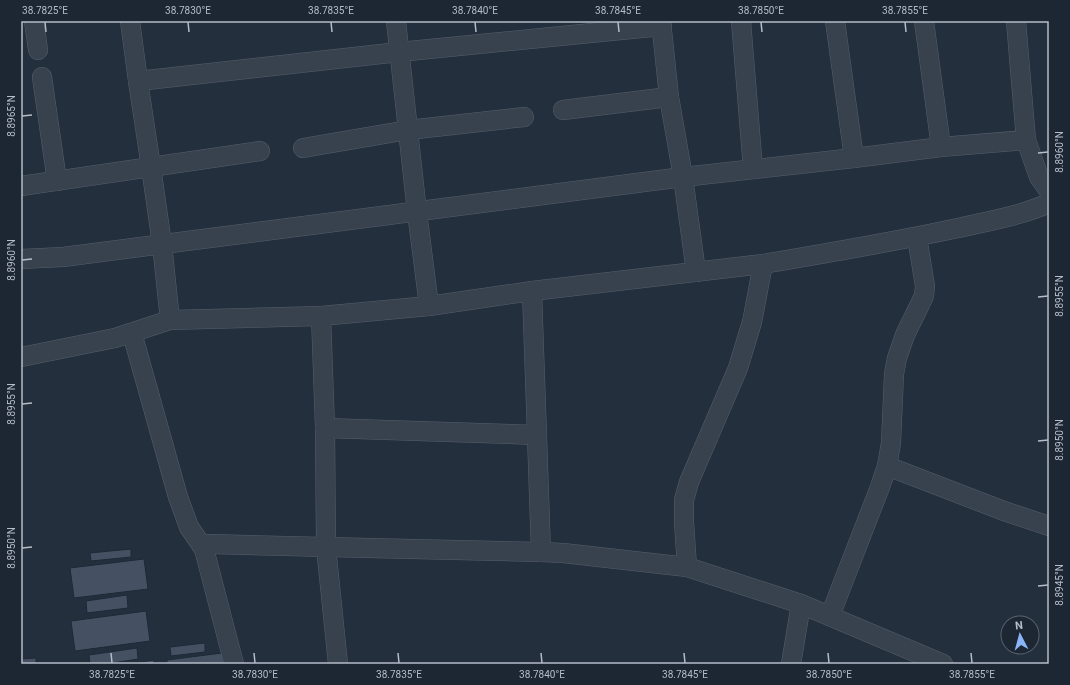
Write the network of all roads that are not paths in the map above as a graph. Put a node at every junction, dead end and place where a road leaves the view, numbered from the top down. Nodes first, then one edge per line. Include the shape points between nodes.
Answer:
1 (34, 21) edge
2 (130, 21) edge
3 (396, 21) edge
4 (741, 21) edge
5 (835, 21) edge
6 (924, 21) edge
7 (1016, 21) edge
8 (662, 23) edge
9 (38, 50) dead end
10 (399, 52) junction
11 (42, 77) dead end
12 (138, 81) junction
13 (670, 97) junction
14 (562, 110) dead end
15 (524, 116) dead end
16 (408, 130) junction
17 (1026, 140) junction
18 (941, 147) junction
19 (303, 148) dead end
20 (260, 151) dead end
21 (854, 158) junction
22 (151, 167) junction
23 (753, 170) junction
24 (683, 177) junction
25 (57, 181) junction
26 (21, 186) edge
27 (1049, 191) edge
28 (1049, 203) edge
29 (417, 212) junction
30 (916, 237) junction
31 (162, 244) junction
32 (21, 259) edge
33 (763, 264) junction
34 (696, 272) junction
35 (532, 291) junction
36 (429, 306) junction
37 (322, 316) junction
38 (170, 320) junction
39 (132, 332) junction
40 (21, 357) edge
41 (326, 428) junction
42 (537, 435) junction
43 (887, 466) junction
44 (1049, 526) edge
45 (326, 547) junction
46 (204, 549) junction
47 (541, 552) junction
48 (687, 567) junction
49 (801, 604) junction
50 (830, 616) junction
51 (234, 664) edge
52 (338, 664) edge
53 (791, 664) edge
54 (943, 664) edge

1 - 9 street
2 - 12 street
3 - 10 street
4 - 23 street
5 - 21 street
6 - 18 street
7 - 17 street
8 - 10 street
8 - 13 street
10 - 12 street
10 - 16 street
11 - 25 street
12 - 22 street
13 - 14 street
13 - 24 street
15 - 16 street
16 - 19 street
16 - 29 street
17 - 18 street
17 - 27 street via 1040,177
18 - 21 street
20 - 22 street
21 - 23 street
22 - 25 street
22 - 31 street
23 - 24 street
24 - 29 street
24 - 34 street
25 - 26 street
28 - 30 street via 1011,216
29 - 31 street
29 - 36 street
30 - 33 street
30 - 43 street via 925,286 924,296 897,358
31 - 32 street via 63,257
31 - 38 street
33 - 34 street
33 - 48 street via 752,322 738,368 688,482 684,500
34 - 35 street
35 - 36 street
35 - 42 street
36 - 37 street
37 - 38 street
37 - 41 street
38 - 39 street
39 - 40 street via 115,338
39 - 46 street via 178,497 189,527
41 - 42 street
41 - 45 street
42 - 47 street
43 - 44 street
43 - 50 street
45 - 46 street via 210,544
45 - 47 street
45 - 52 street
46 - 51 street
47 - 48 street
48 - 49 street
49 - 50 street
49 - 53 street
50 - 54 street

